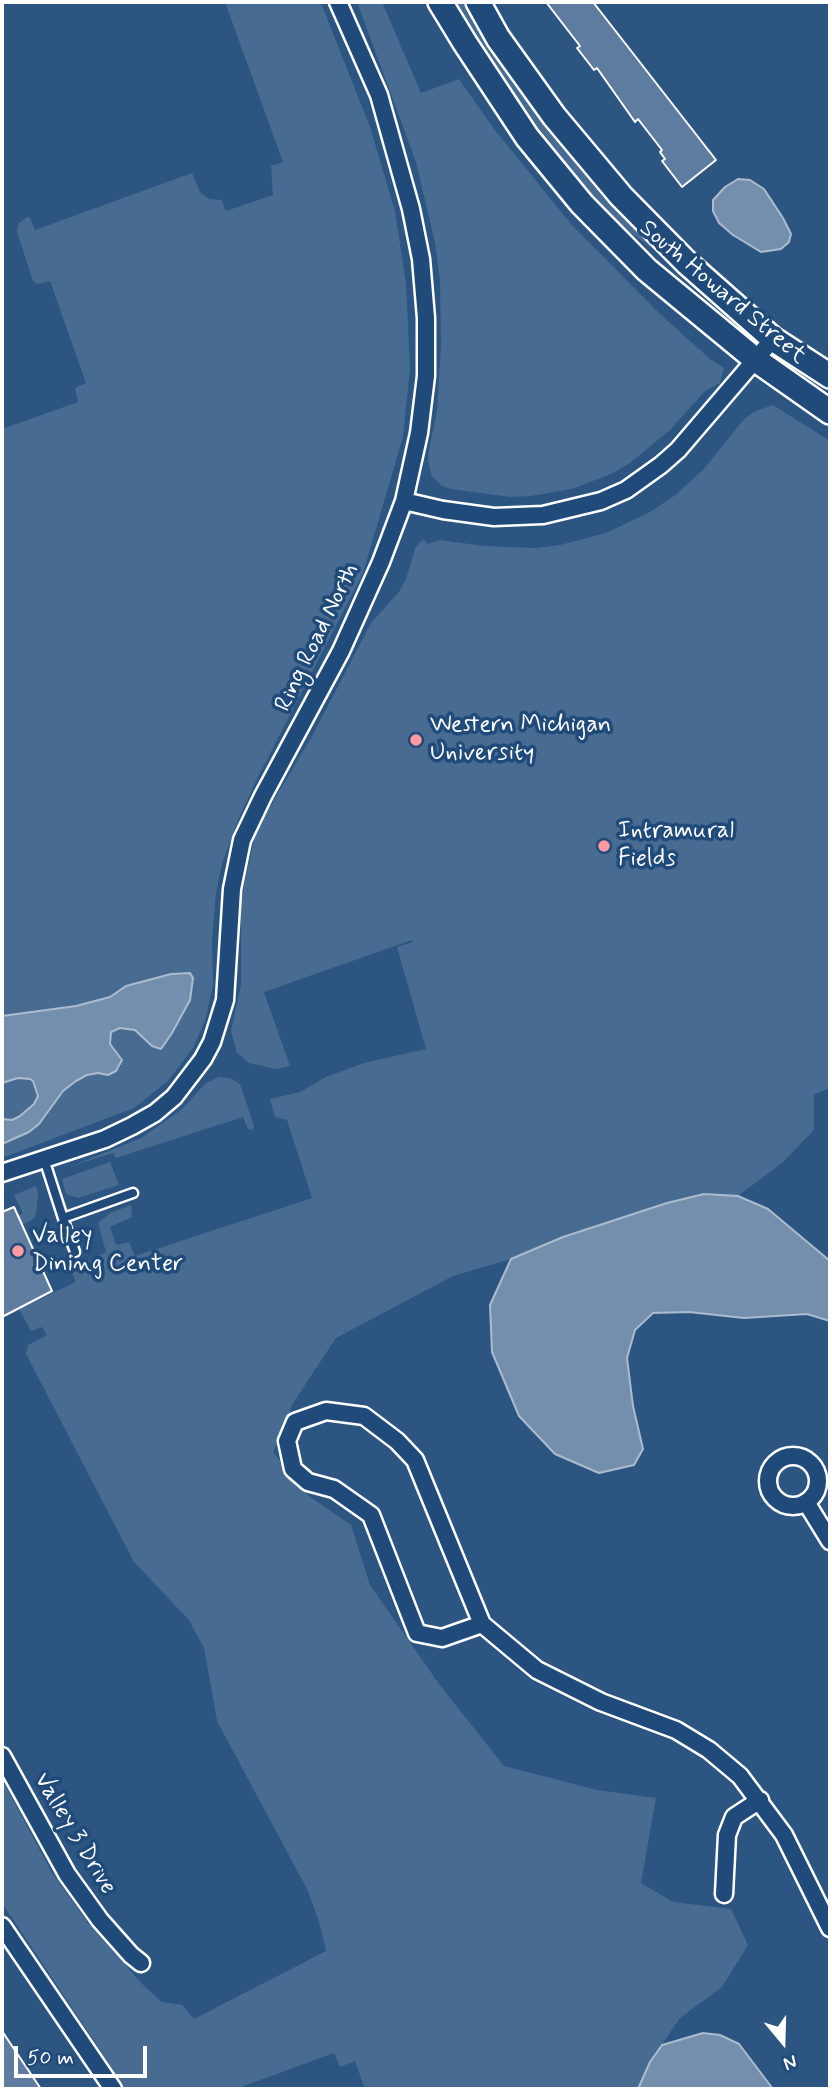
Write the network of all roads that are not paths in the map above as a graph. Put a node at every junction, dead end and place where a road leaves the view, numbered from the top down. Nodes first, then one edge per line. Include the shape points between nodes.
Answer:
1 (338, 2) edge
2 (440, 2) edge
3 (478, 2) edge
4 (773, 339) junction
5 (755, 360) junction
6 (830, 376) edge
7 (830, 412) edge
8 (404, 501) junction
9 (44, 1159) junction
10 (2, 1173) edge
11 (133, 1193) dead end
12 (63, 1218) junction
13 (75, 1252) dead end
14 (806, 1502) dead end
15 (830, 1541) edge
16 (482, 1624) junction
17 (2, 1756) edge
18 (760, 1800) junction
19 (724, 1894) dead end
20 (823, 1897) edge
21 (2, 1926) edge
22 (830, 1928) edge
23 (141, 1963) dead end
24 (113, 2089) edge

1 - 8 street, Ring Road North via 379,95 421,258 426,376
2 - 5 street, South Howard Street via 527,137 582,204 647,271
3 - 4 street, South Howard Street via 554,116 621,196 687,263
4 - 5 street
4 - 6 street, South Howard Street
5 - 7 street, South Howard Street
5 - 8 street via 661,465 601,501 543,515 494,517
8 - 9 street, Ring Road North via 341,651 242,840 232,889 225,1000 203,1059 174,1097 155,1113 105,1139
9 - 10 street, Ring Road North
9 - 12 lane
11 - 12 lane
12 - 13 lane
14 - 15 street
16 - 16 street via 415,1460 365,1416 326,1411 295,1422 286,1441 293,1469 308,1482 334,1489 371,1515 417,1633 442,1638
16 - 18 street via 537,1670 601,1702 657,1721 709,1750
17 - 23 street, Valley 3 Drive via 67,1874 100,1920
18 - 19 street via 734,1817 727,1835
18 - 20 street
20 - 22 street
21 - 24 street

